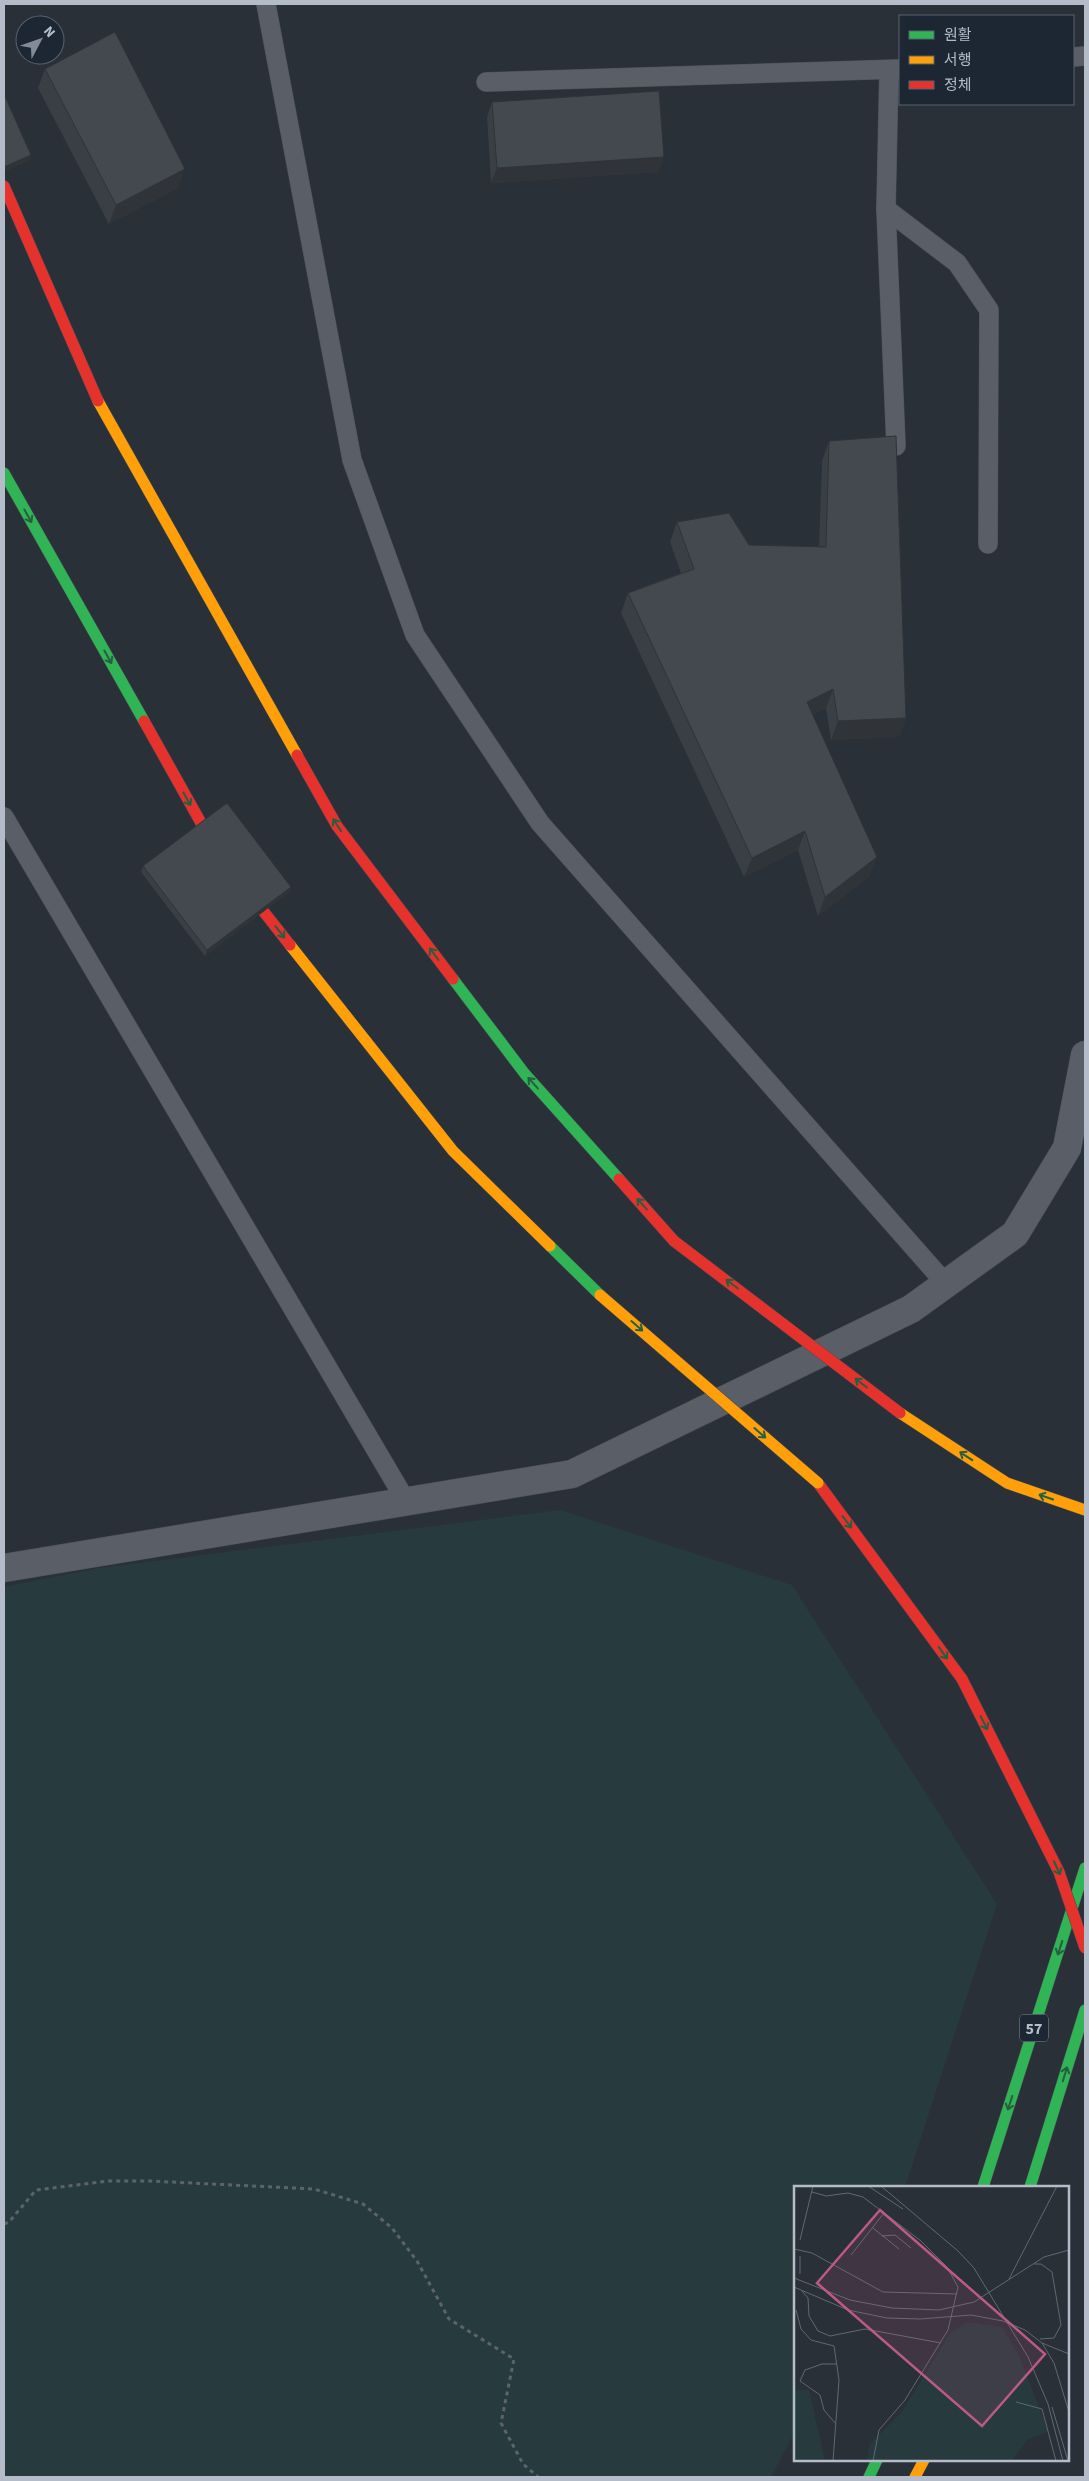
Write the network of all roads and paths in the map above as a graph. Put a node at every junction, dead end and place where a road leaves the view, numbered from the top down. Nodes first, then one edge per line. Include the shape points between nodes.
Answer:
1 (266, 4) edge
2 (895, 70) edge
3 (486, 82) dead end
4 (4, 186) edge
5 (886, 209) junction
6 (896, 446) edge
7 (4, 473) edge
8 (988, 544) dead end
9 (4, 817) edge
10 (1085, 1055) edge
11 (946, 1284) junction
12 (406, 1501) junction
13 (1085, 1510) edge
14 (4, 1568) edge
15 (1085, 1868) edge
16 (1085, 1948) edge
17 (1085, 2010) edge
18 (983, 2186) edge
19 (1030, 2186) edge
20 (4, 2224) edge
21 (877, 2461) edge
22 (923, 2461) edge
23 (538, 2477) edge
24 (869, 2477) edge
25 (915, 2477) edge

1 - 11 lane via 352,460 415,636 540,823
2 - 3 lane
2 - 5 lane
13 -> 4 highway, bridge via 1007,1483 900,1412 674,1240 525,1074 337,826 100,406
5 - 6 lane
5 - 8 lane via 957,263 989,310
7 -> 16 highway, bridge via 219,855 453,1151 600,1295 818,1483 962,1679 1059,1872
9 - 12 lane
10 - 11 street via 1067,1148 1015,1234
11 - 12 street via 911,1309 572,1474
12 - 14 street
15 -> 18 highway, 57
19 -> 17 highway
20 - 23 path via 10,2222 36,2190 109,2181 314,2189 363,2204 392,2228 417,2261 449,2319 514,2359 502,2423 523,2464
21 - 24 highway
22 - 25 highway

